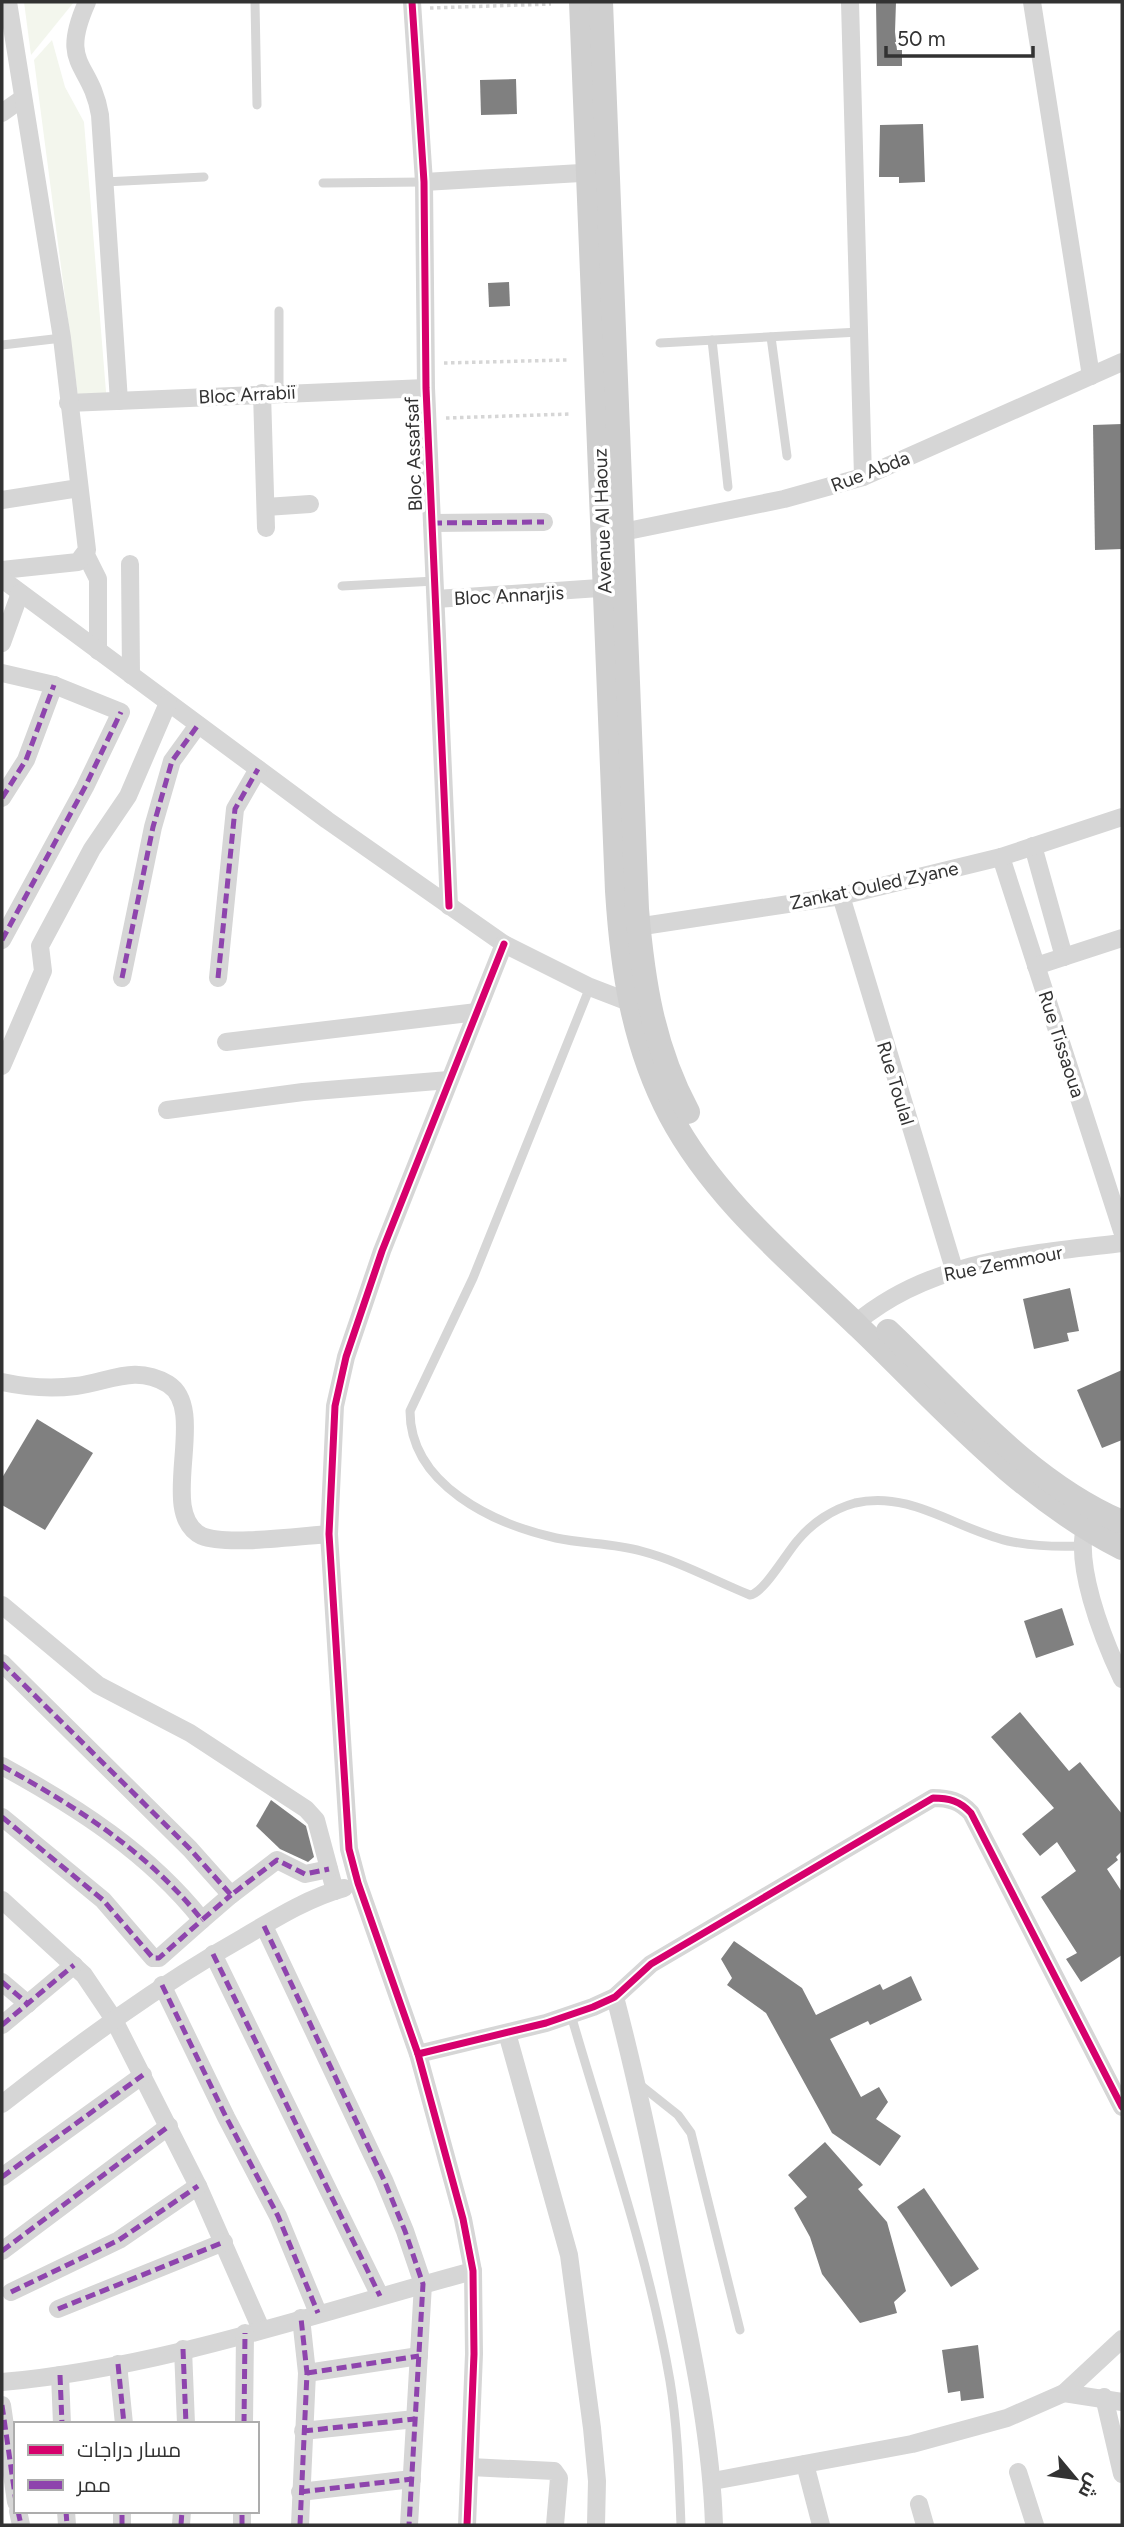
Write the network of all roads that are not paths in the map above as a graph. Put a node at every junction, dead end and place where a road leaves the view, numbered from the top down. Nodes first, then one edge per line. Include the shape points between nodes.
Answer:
1 (8, 2) edge
2 (87, 2) edge
3 (255, 2) edge
4 (581, 2) edge
5 (601, 2) edge
6 (850, 2) edge
7 (1032, 2) edge
8 (412, 5) edge
9 (23, 98) junction
10 (257, 105) dead end
11 (2, 113) edge
12 (599, 172) junction
13 (204, 177) dead end
14 (104, 182) junction
15 (424, 182) junction
16 (323, 183) dead end
17 (279, 311) dead end
18 (859, 332) junction
19 (771, 337) junction
20 (62, 338) junction
21 (712, 341) junction
22 (660, 343) dead end
23 (2, 345) edge
24 (1122, 362) edge
25 (1091, 376) junction
26 (426, 387) junction
27 (270, 393) junction
28 (119, 401) junction
29 (68, 403) junction
30 (787, 456) dead end
31 (863, 477) junction
32 (728, 487) dead end
33 (79, 488) junction
34 (2, 500) edge
35 (310, 503) dead end
36 (266, 507) junction
37 (432, 523) junction
38 (544, 523) dead end
39 (266, 528) dead end
40 (613, 534) junction
41 (86, 555) junction
42 (130, 564) dead end
43 (2, 570) edge
44 (2, 579) edge
45 (342, 586) dead end
46 (615, 587) junction
47 (435, 590) junction
48 (20, 593) junction
49 (2, 643) edge
50 (99, 651) junction
51 (2, 673) edge
52 (131, 675) junction
53 (54, 685) junction
54 (168, 703) junction
55 (198, 725) junction
56 (258, 769) junction
57 (2, 797) edge
58 (1122, 817) edge
59 (1034, 846) junction
60 (1001, 858) junction
61 (841, 896) junction
62 (449, 906) junction
63 (629, 928) junction
64 (1122, 938) edge
65 (2, 940) edge
66 (504, 944) junction
67 (1064, 957) junction
68 (1036, 966) junction
69 (122, 978) dead end
70 (218, 978) dead end
71 (590, 988) junction
72 (629, 1002) junction
73 (477, 1012) junction
74 (647, 1036) junction
75 (226, 1042) dead end
76 (2, 1066) edge
77 (449, 1080) junction
78 (167, 1110) dead end
79 (1122, 1231) edge
80 (1122, 1243) edge
81 (954, 1269) junction
82 (862, 1318) junction
83 (2, 1382) edge
84 (1122, 1522) edge
85 (1086, 1527) junction
86 (329, 1534) junction
87 (1122, 1548) edge
88 (2, 1605) edge
89 (2, 1664) edge
90 (1122, 1679) edge
91 (2, 1766) edge
92 (2, 1817) edge
93 (329, 1869) junction
94 (358, 1884) junction
95 (335, 1891) junction
96 (231, 1895) junction
97 (2, 1900) edge
98 (202, 1920) junction
99 (264, 1926) junction
100 (213, 1954) junction
101 (74, 1965) junction
102 (2, 1982) edge
103 (162, 1985) junction
104 (615, 1997) junction
105 (28, 2004) junction
106 (571, 2015) junction
107 (113, 2018) junction
108 (2, 2025) edge
109 (507, 2032) junction
110 (418, 2054) junction
111 (143, 2075) junction
112 (637, 2082) junction
113 (2, 2105) edge
114 (1122, 2106) edge
115 (169, 2126) junction
116 (2, 2177) edge
117 (198, 2186) junction
118 (224, 2242) junction
119 (2, 2251) edge
120 (473, 2271) junction
121 (423, 2284) junction
122 (11, 2292) dead end
123 (380, 2296) junction
124 (58, 2309) dead end
125 (309, 2316) junction
126 (740, 2330) dead end
127 (253, 2331) junction
128 (1122, 2339) edge
129 (183, 2348) junction
130 (419, 2356) junction
131 (118, 2364) junction
132 (307, 2373) junction
133 (60, 2375) junction
134 (2, 2382) edge
135 (1064, 2393) junction
136 (1104, 2397) junction
137 (1122, 2402) edge
138 (2, 2405) edge
139 (415, 2419) junction
140 (62, 2422) edge
141 (124, 2422) edge
142 (186, 2422) edge
143 (244, 2422) edge
144 (303, 2431) junction
145 (805, 2464) junction
146 (470, 2467) junction
147 (1018, 2472) dead end
148 (1122, 2474) edge
149 (412, 2479) junction
150 (713, 2481) junction
151 (14, 2488) edge
152 (300, 2492) junction
153 (919, 2504) dead end
154 (300, 2525) edge
155 (409, 2525) edge
156 (467, 2525) edge
157 (555, 2525) edge
158 (596, 2525) edge
159 (681, 2525) edge
160 (714, 2525) edge
161 (821, 2525) edge
162 (925, 2525) edge
163 (1035, 2525) edge

1 - 9 street
2 - 14 street via 74,42 76,60 98,106
3 - 10 lane
4 - 12 main road, Avenue Al Haouz
5 - 12 main road, Avenue Al Haouz
6 - 18 street
7 - 25 street
8 - 15 street, Bloc Assafsaf
9 - 11 street
9 - 20 street
12 - 15 street
12 - 40 main road, Avenue Al Haouz
13 - 14 lane
14 - 28 street
15 - 16 lane
15 - 26 street, Bloc Assafsaf
17 - 27 lane
18 - 19 lane
18 - 31 street
19 - 21 lane
19 - 30 lane
20 - 23 lane
20 - 29 street
21 - 22 lane
21 - 32 lane
24 - 25 street, Rue Abda
25 - 31 street, Rue Abda
26 - 27 street, Bloc Arrabiï
26 - 37 street, Bloc Assafsaf
27 - 28 street, Bloc Arrabiï
27 - 36 street
28 - 29 street, Bloc Arrabiï
29 - 33 street
31 - 40 street, Rue Abda via 784,499
33 - 34 street
33 - 41 street
35 - 36 street
36 - 39 street
37 - 38 street
37 - 47 street, Bloc Assafsaf
40 - 46 main road, Avenue Al Haouz
41 - 43 street via 78,562
41 - 50 street via 98,579
42 - 52 street
44 - 48 street
45 - 47 lane
46 - 47 street, Bloc Annarjis
46 - 63 main road, Avenue Al Haouz
47 - 62 street, Bloc Assafsaf
48 - 49 street
48 - 50 street
50 - 52 street
51 - 53 street
52 - 54 street
53 - 57 street via 26,760
53 - 65 street via 121,712
54 - 55 street
54 - 76 street via 128,796 92,849 40,946 43,971
55 - 56 street
55 - 69 street via 172,761 153,827
56 - 62 street
56 - 70 street via 235,809
58 - 59 street, Zankat Ouled Zyane
59 - 60 street, Zankat Ouled Zyane
59 - 67 street
60 - 61 street, Zankat Ouled Zyane
60 - 68 street, Rue Tissaoua
61 - 63 street, Zankat Ouled Zyane
61 - 81 street, Rue Toulal
62 - 66 street
63 - 72 main road, Avenue Al Haouz
63 - 74 main road, Avenue Al Haouz via 642,974
64 - 67 street
66 - 71 street
66 - 73 street
67 - 68 street
68 - 79 street, Rue Tissaoua
71 - 72 street
71 - 85 lane via 473,1278 410,1411 410,1430 433,1475 473,1506 533,1531 639,1550 750,1595 760,1590 799,1538 826,1514 854,1504 901,1502 1008,1541 1048,1547
72 - 74 main road, Avenue Al Haouz
73 - 75 street
73 - 77 street
74 - 82 main road via 671,1117 704,1169 744,1216
77 - 78 street via 303,1092
77 - 86 street via 346,1357 335,1406
80 - 81 street, Rue Zemmour
81 - 82 street, Rue Zemmour via 913,1284
82 - 85 main road via 1026,1487
83 - 86 street via 77,1386 133,1374 170,1385 184,1404 184,1511 193,1528 204,1537 222,1540
84 - 85 main road
85 - 87 main road
85 - 90 street via 1086,1576
86 - 94 street via 344,1801
88 - 93 street via 98,1685 190,1733 306,1809 316,1820
89 - 96 street
91 - 98 street via 54,1794 148,1862
92 - 98 street via 103,1900 153,1958 159,1958
93 - 95 street
93 - 96 street via 305,1874 277,1860
94 - 95 street
94 - 110 street
95 - 99 street
96 - 98 street
97 - 101 street
99 - 100 street
99 - 121 street via 384,2180
100 - 103 street
100 - 123 street
101 - 105 street
101 - 107 street
102 - 105 street
103 - 107 street
103 - 125 street via 278,2216
104 - 106 street
104 - 112 street
104 - 114 street via 652,1964 815,1866 933,1798 955,1800 971,1813
105 - 108 street
106 - 109 street
106 - 159 lane via 655,2308 671,2383
107 - 111 street
107 - 113 street
109 - 110 street
109 - 158 street via 569,2255 592,2428
110 - 120 street
111 - 115 street
111 - 116 street
112 - 126 lane via 678,2115 691,2133
112 - 150 street via 698,2378
115 - 117 street
115 - 119 street
117 - 118 street
117 - 122 street via 119,2240
118 - 124 street
118 - 127 street
120 - 121 street
120 - 146 street
121 - 123 street
121 - 130 street
123 - 125 street
125 - 127 street
125 - 132 street
127 - 129 street
127 - 143 street
128 - 135 street
129 - 131 street
129 - 142 street
130 - 132 street
130 - 139 street
131 - 133 street
131 - 141 street
132 - 144 street
133 - 134 street
133 - 140 street
135 - 136 street
135 - 145 street via 964,2431
136 - 137 street
136 - 148 street
138 - 151 street
139 - 144 street
139 - 149 street
144 - 152 street
145 - 150 street
145 - 161 street
146 - 156 street
146 - 157 street via 554,2471 559,2478
147 - 163 street
149 - 152 street
149 - 155 street
150 - 160 street
152 - 154 street
153 - 162 street

